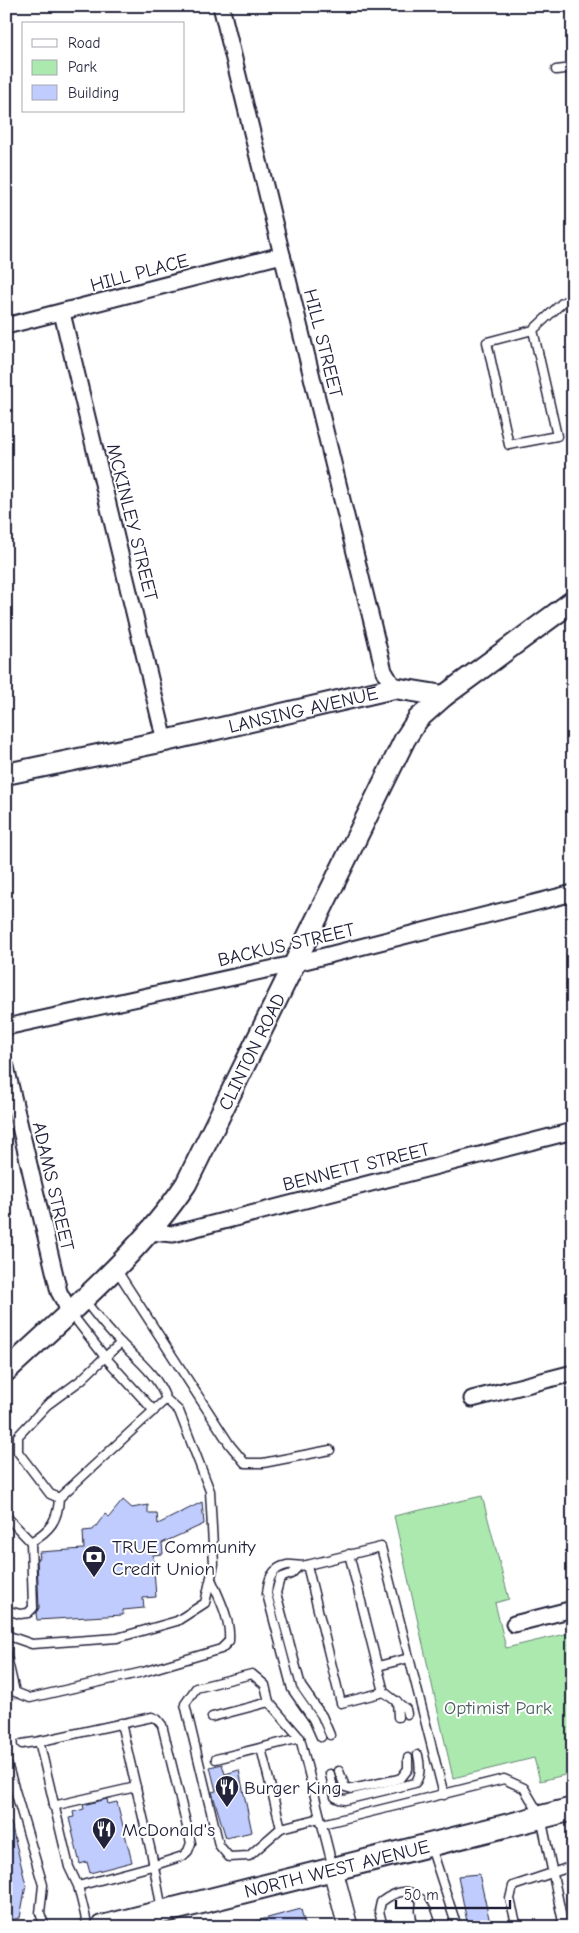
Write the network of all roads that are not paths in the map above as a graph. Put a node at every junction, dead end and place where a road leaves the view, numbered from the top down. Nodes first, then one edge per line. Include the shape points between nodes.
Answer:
1 (221, 6) edge
2 (573, 68) edge
3 (556, 70) dead end
4 (282, 255) junction
5 (573, 297) edge
6 (62, 313) junction
7 (6, 326) edge
8 (533, 330) junction
9 (573, 601) edge
10 (394, 688) junction
11 (444, 696) junction
12 (165, 741) junction
13 (6, 774) edge
14 (573, 893) edge
15 (294, 964) junction
16 (6, 1027) edge
17 (6, 1068) edge
18 (573, 1131) edge
19 (148, 1232) junction
20 (115, 1267) junction
21 (76, 1305) junction
22 (121, 1343) junction
23 (105, 1357) junction
24 (6, 1370) edge
25 (573, 1373) edge
26 (166, 1399) junction
27 (472, 1399) dead end
28 (154, 1411) junction
29 (330, 1450) dead end
30 (58, 1498) junction
31 (6, 1516) edge
32 (31, 1542) junction
33 (349, 1554) junction
34 (307, 1565) junction
35 (298, 1567) junction
36 (211, 1579) junction
37 (573, 1609) edge
38 (6, 1610) edge
39 (514, 1624) dead end
40 (6, 1635) edge
41 (6, 1654) edge
42 (409, 1658) junction
43 (378, 1666) junction
44 (384, 1692) junction
45 (398, 1701) junction
46 (269, 1702) junction
47 (407, 1714) dead end
48 (212, 1717) dead end
49 (398, 1717) dead end
50 (122, 1724) junction
51 (330, 1735) dead end
52 (321, 1737) dead end
53 (300, 1738) junction
54 (41, 1741) junction
55 (22, 1744) dead end
56 (261, 1748) junction
57 (418, 1755) dead end
58 (408, 1758) dead end
59 (216, 1759) dead end
60 (6, 1760) edge
61 (339, 1771) dead end
62 (330, 1774) dead end
63 (136, 1787) junction
64 (444, 1795) junction
65 (54, 1806) junction
66 (573, 1809) edge
67 (542, 1817) junction
68 (321, 1821) junction
69 (281, 1828) junction
70 (431, 1845) junction
71 (152, 1866) junction
72 (573, 1866) edge
73 (333, 1870) junction
74 (552, 1871) junction
75 (78, 1886) junction
76 (421, 1898) junction
77 (149, 1918) edge
78 (45, 1927) edge
79 (88, 1927) edge
80 (102, 1927) edge
81 (348, 1927) edge
82 (383, 1927) edge
83 (423, 1927) edge
84 (432, 1927) edge
85 (456, 1927) edge
86 (517, 1927) edge
87 (564, 1927) edge

1 - 4 street, HILL STREET
2 - 3 lane
4 - 6 street, HILL PLACE
4 - 10 street, HILL STREET via 384,671
5 - 8 lane
6 - 7 street, HILL PLACE
6 - 12 street, MCKINLEY STREET
8 - 8 lane via 487,342 509,445 557,436
9 - 11 main road
10 - 11 main road, LANSING AVENUE
10 - 12 main road, LANSING AVENUE
11 - 15 main road, CLINTON ROAD via 418,719 406,739
12 - 13 main road, LANSING AVENUE
14 - 15 street, BACKUS STREET
15 - 16 street, BACKUS STREET
15 - 19 main road, CLINTON ROAD via 186,1184
17 - 21 street, ADAMS STREET via 59,1292
18 - 19 street, BENNETT STREET via 173,1234
19 - 20 main road, CLINTON ROAD
20 - 21 main road, CLINTON ROAD
20 - 29 lane via 244,1463 264,1463
21 - 22 lane
21 - 23 lane
21 - 24 main road, CLINTON ROAD
22 - 23 lane
22 - 26 lane via 151,1374
23 - 28 lane
23 - 30 lane via 47,1405 18,1436 18,1452 50,1494
25 - 27 street
26 - 28 lane
26 - 36 lane via 179,1412 210,1491 214,1564
28 - 30 lane
30 - 32 lane via 58,1514 45,1533
31 - 32 lane
32 - 38 lane via 33,1608 20,1614
33 - 34 lane
33 - 42 lane via 381,1547
33 - 43 lane
34 - 35 lane
34 - 44 lane via 341,1703
35 - 51 lane via 280,1578 276,1593 301,1686 322,1716
35 - 52 lane via 288,1565 277,1569 268,1579 267,1594 292,1689
36 - 40 lane via 205,1603 177,1621 117,1638 32,1644
36 - 41 lane via 230,1633 229,1641 221,1649 142,1672 30,1698 15,1692
37 - 39 street
42 - 43 lane
42 - 64 lane
43 - 44 lane
44 - 45 lane
45 - 47 lane
45 - 49 lane
46 - 48 lane
46 - 53 lane
46 - 69 lane via 265,1685 252,1674 196,1688 185,1704 219,1845 229,1857 249,1856
50 - 54 lane
50 - 63 lane
50 - 71 lane via 152,1717 162,1725 191,1843 184,1856
53 - 56 lane
53 - 68 lane
54 - 55 lane
54 - 65 lane
56 - 59 lane
56 - 69 lane
57 - 62 lane via 419,1773 415,1783 345,1800 335,1797
58 - 61 lane via 408,1769 402,1778 352,1789 345,1787
60 - 78 lane via 43,1885 40,1913
63 - 65 lane
63 - 71 lane
64 - 67 lane via 504,1779 524,1788
64 - 68 lane
65 - 75 lane via 69,1867
66 - 67 main road, NORTH WEST AVENUE
67 - 70 main road, NORTH WEST AVENUE
67 - 74 lane
68 - 69 lane
68 - 73 lane
70 - 73 main road, NORTH WEST AVENUE
70 - 85 lane
71 - 75 lane
71 - 77 lane
72 - 74 lane
73 - 77 main road, NORTH WEST AVENUE
73 - 81 street
74 - 86 lane via 513,1886 510,1899
74 - 87 lane
75 - 79 lane
76 - 82 lane via 405,1891 380,1902
76 - 83 lane
76 - 84 lane
77 - 80 main road, NORTH WEST AVENUE

